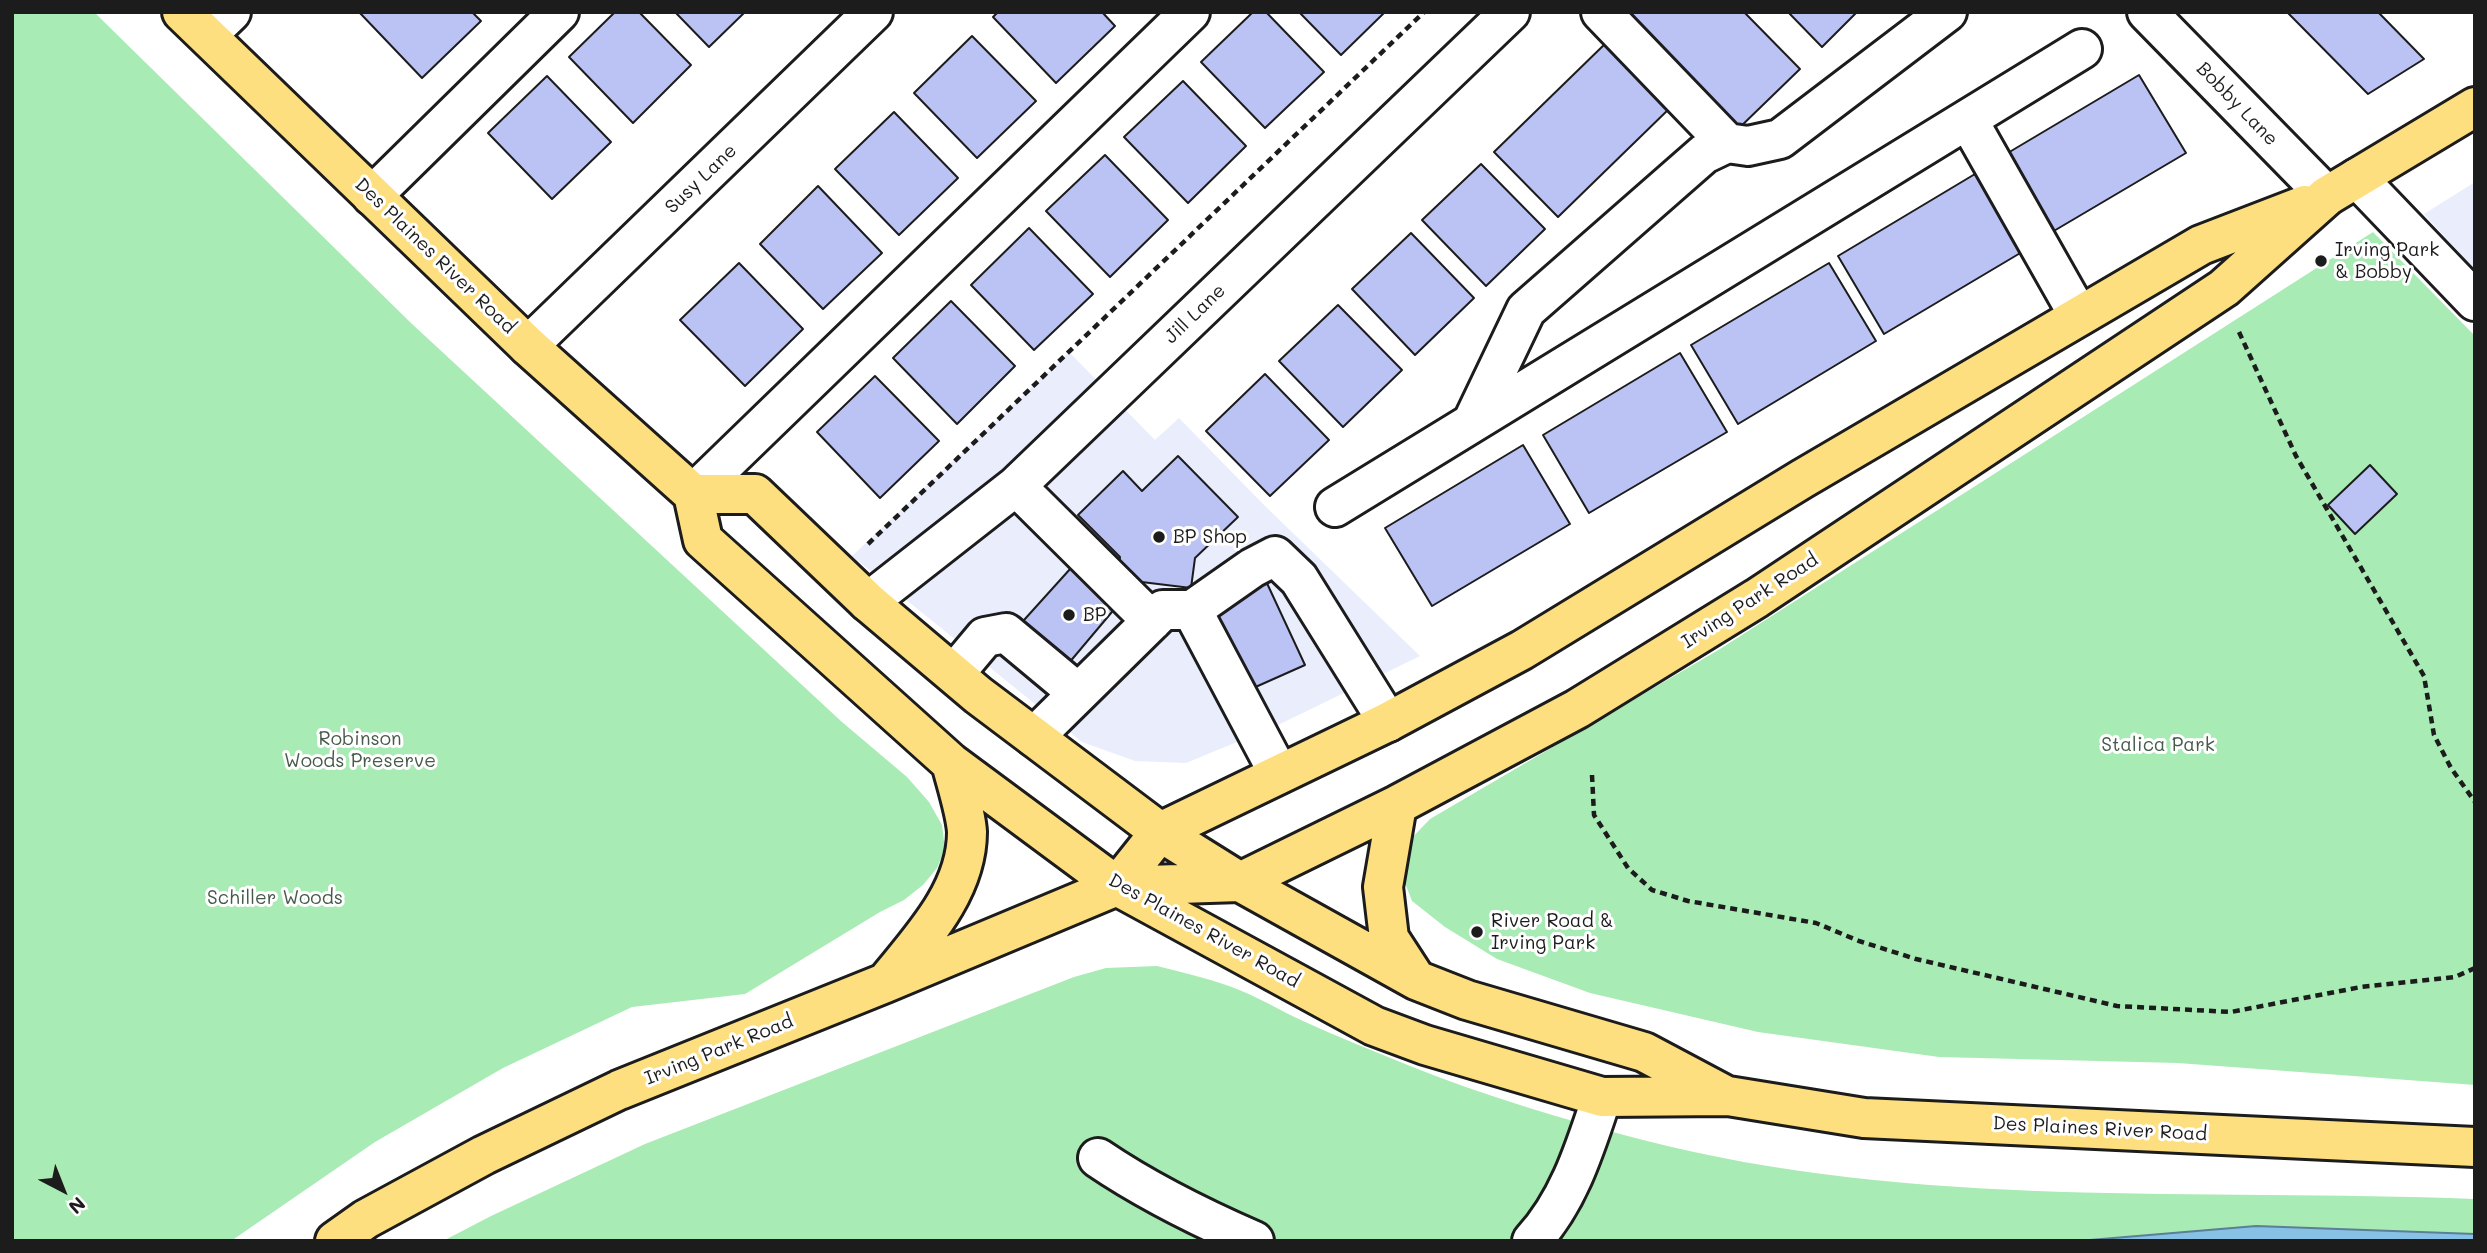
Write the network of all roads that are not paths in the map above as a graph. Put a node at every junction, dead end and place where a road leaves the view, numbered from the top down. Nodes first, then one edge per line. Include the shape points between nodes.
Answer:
1 (559, 12) edge
2 (873, 12) edge
3 (1190, 12) edge
4 (1510, 12) edge
5 (1601, 12) edge
6 (1947, 12) edge
7 (2147, 12) edge
8 (207, 20) edge
9 (2082, 49) dead end
10 (2475, 107) edge
11 (1968, 120) junction
12 (1727, 143) junction
13 (2342, 187) junction
14 (372, 196) junction
15 (2475, 301) edge
16 (2079, 316) junction
17 (528, 346) junction
18 (1472, 423) junction
19 (1016, 486) junction
20 (694, 494) junction
21 (1335, 507) dead end
22 (869, 602) junction
23 (1192, 610) junction
24 (1152, 621) junction
25 (954, 674) junction
26 (1077, 693) junction
27 (1388, 722) junction
28 (1034, 737) junction
29 (951, 763) junction
30 (1279, 774) junction
31 (1398, 805) junction
32 (1160, 832) junction
33 (1240, 882) junction
34 (1117, 886) junction
35 (1416, 980) junction
36 (885, 983) junction
37 (1728, 1096) junction
38 (1602, 1097) junction
39 (2475, 1147) edge
40 (1098, 1158) dead end
41 (335, 1241) edge
42 (1254, 1241) edge
43 (1532, 1241) edge

1 - 14 street
2 - 17 street, Susy Lane
3 - 20 street
4 - 19 street, Jill Lane
5 - 12 street
6 - 12 street via 1780,139 1748,146
7 - 13 street, Bobby Lane
8 - 14 main road, Des Plaines River Road
9 - 11 street
10 - 13 main road, Irving Park Road
11 - 16 street
11 - 18 street
12 - 18 street via 1704,154 1526,310
13 - 15 street, Bobby Lane
13 - 16 main road, Irving Park Road via 2201,244
13 - 31 main road, Irving Park Road via 2224,288 1757,598 1577,709
14 - 17 main road, Des Plaines River Road
16 - 27 main road, Irving Park Road via 1522,650
17 - 20 main road, Des Plaines River Road
18 - 21 street
19 - 22 street, Jill Lane
19 - 24 street
20 - 22 main road, Des Plaines River Road via 755,494
20 - 29 main road, Des Plaines River Road via 703,540
22 - 25 main road, Des Plaines River Road
23 - 24 street via 1163,610
23 - 27 street via 1275,556 1298,579
23 - 30 street
24 - 26 street
25 - 26 street via 985,637 1006,633
25 - 28 main road, Des Plaines River Road
26 - 28 street
27 - 30 main road, Irving Park Road
28 - 32 main road, Des Plaines River Road
29 - 34 main road, Des Plaines River Road
29 - 36 main road via 967,831 961,871 938,918
30 - 32 main road, Irving Park Road
31 - 33 main road, Irving Park Road
31 - 35 main road via 1383,887 1389,938
32 - 33 main road, Des Plaines River Road
32 - 34 main road, Irving Park Road
33 - 34 main road, Irving Park Road
33 - 35 main road, Des Plaines River Road
34 - 36 main road, Irving Park Road
34 - 38 main road, Des Plaines River Road via 1374,1026
35 - 37 main road, Des Plaines River Road via 1467,1000 1644,1052
36 - 41 main road, Irving Park Road via 619,1090 484,1155 366,1219
37 - 38 main road, Des Plaines River Road
37 - 39 main road, Des Plaines River Road via 1864,1118
38 - 43 street via 1569,1186 1549,1223
40 - 42 street via 1188,1212

